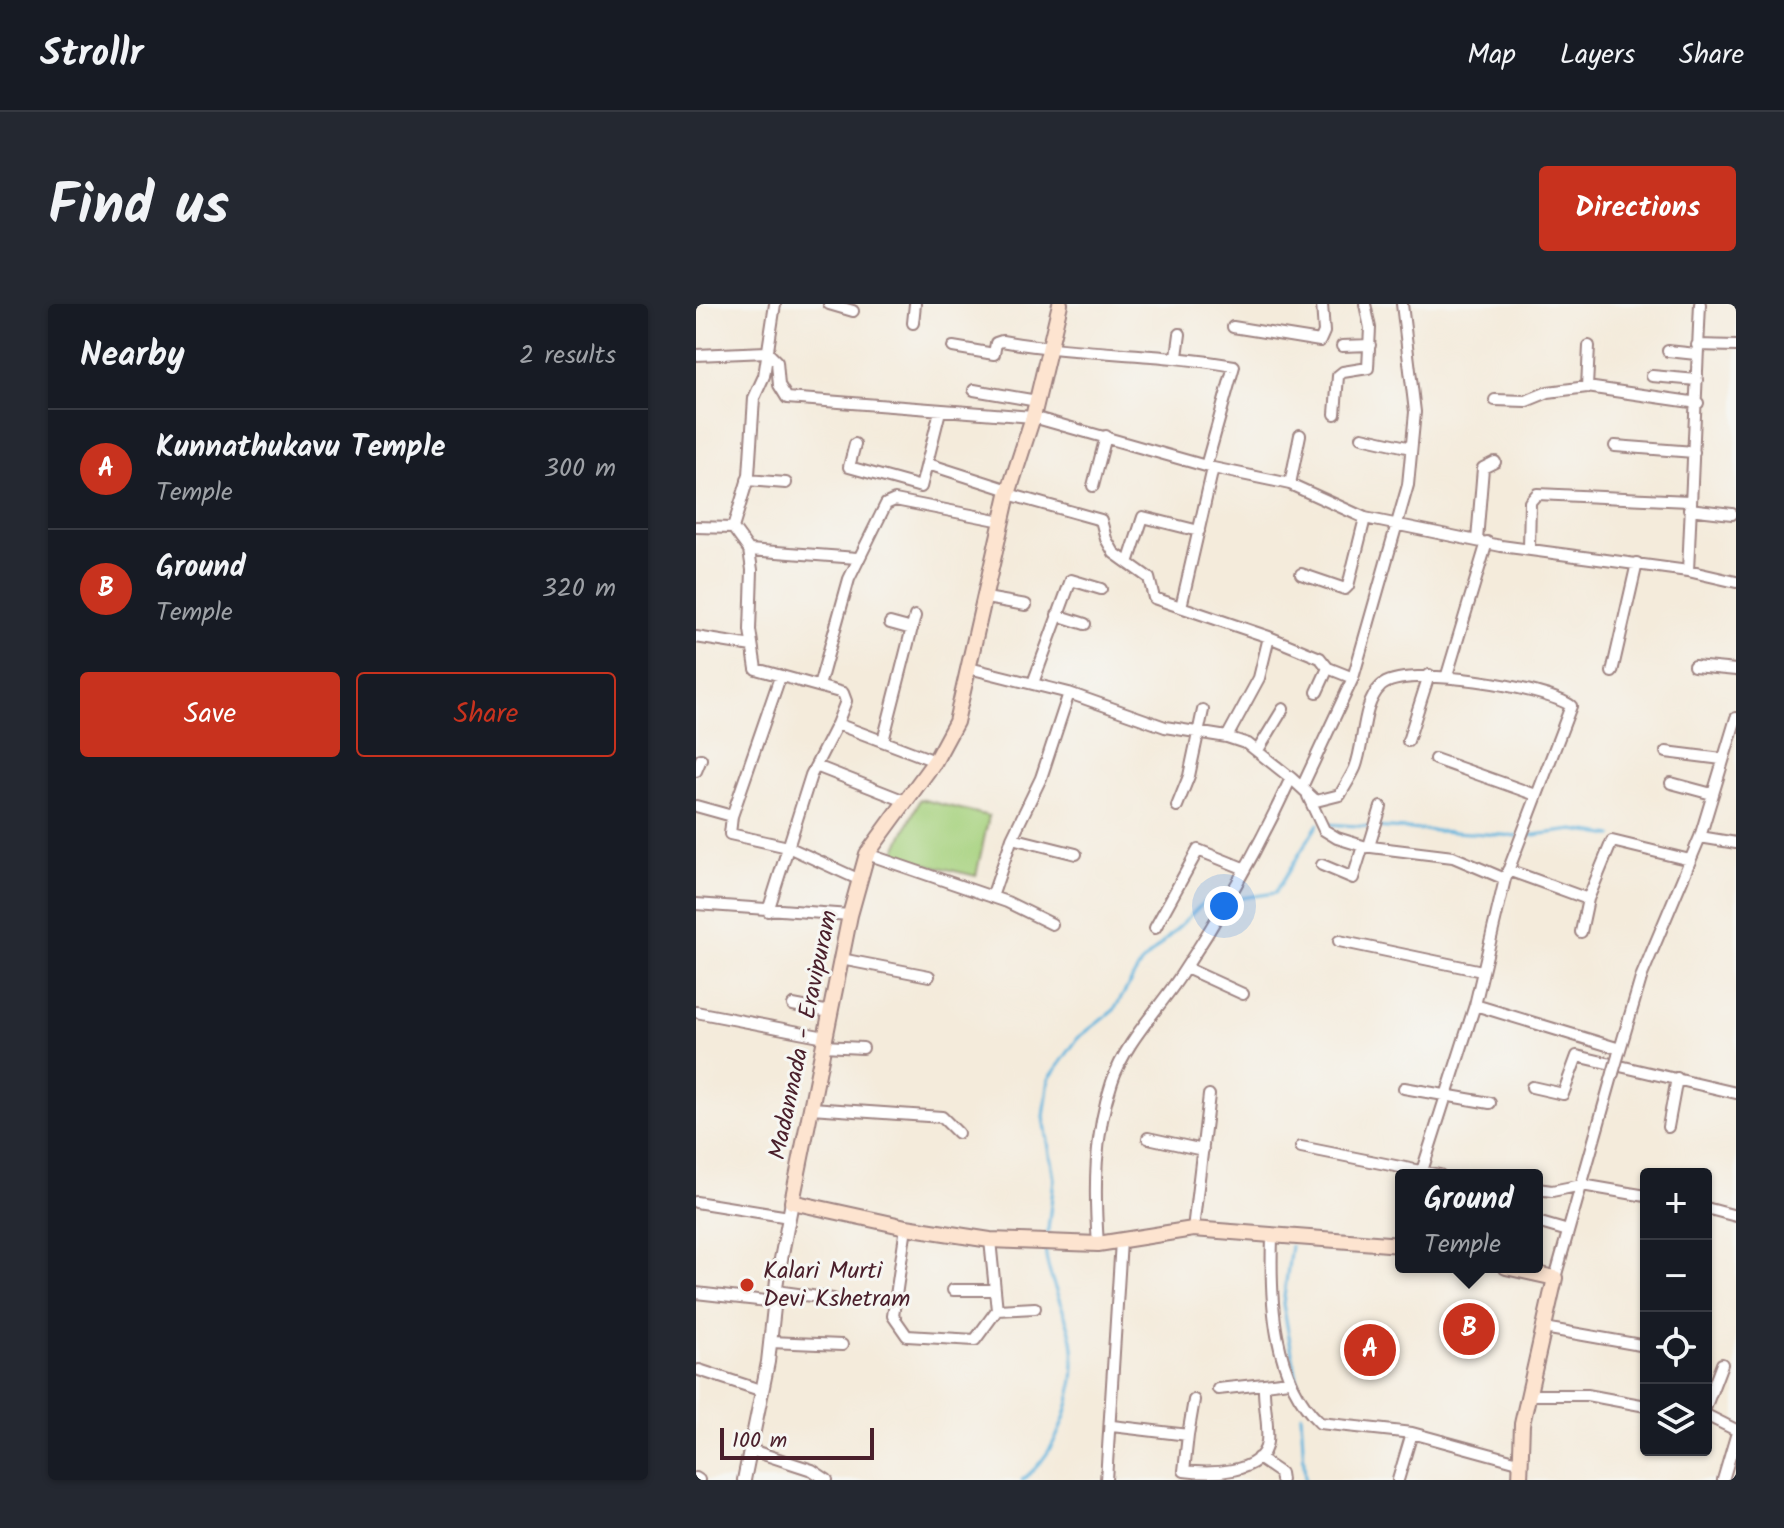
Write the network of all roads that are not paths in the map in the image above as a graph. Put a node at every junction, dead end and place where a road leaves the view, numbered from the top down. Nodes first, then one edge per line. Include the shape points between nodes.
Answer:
1 (775, 304) edge
2 (829, 304) edge
3 (915, 304) edge
4 (1060, 304) edge
5 (1322, 304) edge
6 (1365, 304) edge
7 (1402, 304) edge
8 (1700, 304) edge
9 (853, 311) dead end
10 (913, 323) dead end
11 (1233, 327) dead end
12 (1180, 334) dead end
13 (1370, 345) junction
14 (1342, 346) dead end
15 (1589, 346) dead end
16 (1736, 346) edge
17 (953, 347) dead end
18 (1697, 349) junction
19 (1051, 350) junction
20 (1668, 351) dead end
21 (767, 352) junction
22 (696, 355) edge
23 (1177, 356) junction
24 (1652, 376) dead end
25 (1697, 380) junction
26 (1587, 387) junction
27 (974, 390) dead end
28 (1495, 400) dead end
29 (1037, 401) junction
30 (1698, 403) junction
31 (940, 411) junction
32 (1335, 414) dead end
33 (1033, 417) junction
34 (1300, 435) dead end
35 (1106, 436) junction
36 (1362, 437) dead end
37 (855, 444) dead end
38 (1615, 446) dead end
39 (1411, 448) junction
40 (1694, 452) junction
41 (1495, 462) dead end
42 (928, 464) junction
43 (1210, 467) junction
44 (747, 480) junction
45 (786, 483) dead end
46 (1290, 484) junction
47 (1093, 486) dead end
48 (1008, 492) junction
49 (1689, 505) junction
50 (1732, 514) dead end
51 (1365, 518) junction
52 (1002, 521) junction
53 (1397, 525) junction
54 (696, 527) edge
55 (733, 528) junction
56 (1199, 531) junction
57 (1482, 541) junction
58 (1529, 548) junction
59 (749, 550) junction
60 (857, 558) junction
61 (1128, 563) junction
62 (1637, 563) junction
63 (1688, 571) junction
64 (1301, 574) dead end
65 (1736, 582) edge
66 (1101, 589) dead end
67 (986, 598) junction
68 (1026, 605) dead end
69 (1181, 607) junction
70 (1057, 615) junction
71 (915, 616) dead end
72 (890, 623) dead end
73 (1085, 624) dead end
74 (912, 629) junction
75 (696, 637) edge
76 (1269, 637) junction
77 (752, 646) junction
78 (1694, 666) dead end
79 (969, 668) junction
80 (1328, 668) junction
81 (1736, 670) edge
82 (1612, 672) dead end
83 (1429, 675) junction
84 (1447, 675) junction
85 (780, 677) junction
86 (1353, 678) junction
87 (1033, 683) junction
88 (819, 686) junction
89 (1317, 692) dead end
90 (1069, 693) junction
91 (1283, 709) dead end
92 (1203, 710) dead end
93 (1736, 718) edge
94 (837, 724) junction
95 (1201, 733) junction
96 (1227, 737) junction
97 (1732, 737) edge
98 (883, 741) junction
99 (1408, 741) dead end
100 (1258, 750) junction
101 (1666, 752) dead end
102 (701, 759) dead end
103 (1435, 759) dead end
104 (1722, 759) junction
105 (935, 761) junction
106 (816, 766) junction
107 (696, 771) edge
108 (1291, 778) junction
109 (1671, 783) dead end
110 (1305, 792) junction
111 (1712, 794) junction
112 (1536, 795) junction
113 (905, 801) junction
114 (696, 806) edge
115 (1177, 806) dead end
116 (1381, 807) dead end
117 (732, 816) junction
118 (1700, 837) junction
119 (1012, 838) junction
120 (1736, 843) edge
121 (1366, 846) junction
122 (788, 847) junction
123 (867, 854) junction
124 (1076, 854) dead end
125 (1690, 860) junction
126 (1322, 865) dead end
127 (1243, 868) junction
128 (1507, 874) junction
129 (860, 880) junction
130 (992, 897) junction
131 (1588, 899) junction
132 (696, 904) edge
133 (768, 911) junction
134 (850, 915) junction
135 (1052, 924) dead end
136 (1155, 928) dead end
137 (1581, 932) dead end
138 (1339, 941) dead end
139 (841, 959) junction
140 (1186, 968) junction
141 (1482, 971) junction
142 (929, 976) dead end
143 (1243, 994) dead end
144 (793, 1005) dead end
145 (1475, 1005) junction
146 (696, 1012) edge
147 (830, 1012) junction
148 (824, 1042) junction
149 (863, 1048) dead end
150 (1619, 1052) junction
151 (1677, 1078) junction
152 (1532, 1087) dead end
153 (1404, 1088) dead end
154 (1736, 1093) edge
155 (1209, 1095) dead end
156 (1445, 1095) junction
157 (1490, 1103) dead end
158 (811, 1108) junction
159 (1668, 1127) dead end
160 (958, 1133) dead end
161 (1148, 1138) dead end
162 (1301, 1147) dead end
163 (1203, 1150) junction
164 (1412, 1169) edge
165 (1423, 1169) edge
166 (1582, 1185) junction
167 (1543, 1190) edge
168 (1640, 1195) edge
169 (696, 1202) edge
170 (791, 1209) junction
171 (1712, 1210) edge
172 (1736, 1216) edge
173 (1543, 1224) edge
174 (906, 1227) junction
175 (1193, 1229) junction
176 (1568, 1231) junction
177 (1272, 1237) junction
178 (990, 1240) junction
179 (1121, 1241) junction
180 (1098, 1244) junction
181 (1395, 1245) edge
182 (1533, 1273) edge
183 (1555, 1278) junction
184 (953, 1290) dead end
185 (995, 1290) junction
186 (696, 1293) edge
187 (775, 1296) junction
188 (833, 1299) dead end
189 (1035, 1308) dead end
190 (997, 1310) junction
191 (1544, 1328) junction
192 (770, 1342) junction
193 (842, 1345) dead end
194 (1640, 1345) edge
195 (1722, 1364) dead end
196 (699, 1370) dead end
197 (1289, 1381) junction
198 (1264, 1384) junction
199 (1218, 1389) dead end
200 (1712, 1390) edge
201 (763, 1391) junction
202 (1529, 1395) junction
203 (1194, 1400) dead end
204 (1640, 1405) edge
205 (1712, 1419) edge
206 (1112, 1426) junction
207 (1412, 1433) junction
208 (1736, 1433) edge
209 (1188, 1435) junction
210 (751, 1450) junction
211 (1258, 1458) junction
212 (1522, 1463) junction
213 (1184, 1476) edge
214 (744, 1480) edge
215 (827, 1480) edge
216 (1106, 1480) edge
217 (1281, 1480) edge
218 (1398, 1480) edge
219 (1520, 1480) edge
220 (1723, 1480) edge

1 - 21 street
2 - 9 street
3 - 10 street
4 - 19 main road, Madannada - Eravipuram
5 - 11 street via 1320,341
6 - 13 street
7 - 39 street via 1415,412
8 - 18 street
12 - 23 street
13 - 14 street
13 - 32 street via 1368,368 1338,376
15 - 26 street
16 - 18 street
17 - 19 street via 994,354 996,343 1002,341
18 - 20 street
18 - 25 street
19 - 23 street
19 - 29 main road, Madannada - Eravipuram
21 - 22 street
21 - 31 street via 777,362 779,385 787,398
21 - 44 street via 754,398
23 - 43 street via 1234,366
24 - 25 street
25 - 30 street
26 - 28 street via 1526,401
26 - 30 street
27 - 29 street
29 - 33 main road, Madannada - Eravipuram
30 - 40 street
31 - 33 street
31 - 42 street
33 - 35 street
33 - 48 main road, Madannada - Eravipuram
34 - 46 street
35 - 43 street
35 - 47 street
36 - 39 street
37 - 42 street via 849,467 921,487
38 - 40 street
39 - 53 street
40 - 49 street
41 - 57 street via 1483,468
42 - 48 street
43 - 46 street
43 - 56 street
44 - 45 street
44 - 55 street
46 - 51 street
48 - 52 main road, Madannada - Eravipuram
48 - 61 street via 1095,516 1114,553
49 - 50 street
49 - 58 street via 1537,494 1530,502
49 - 63 street
51 - 53 street
51 - 64 street via 1345,589
52 - 60 street via 895,500 881,511
52 - 67 main road, Madannada - Eravipuram
53 - 57 street
53 - 86 street
54 - 55 street
55 - 59 street
56 - 61 street via 1143,517
56 - 69 street
57 - 58 street
57 - 84 street
58 - 62 street
59 - 60 street
59 - 77 street
60 - 88 street
61 - 69 street via 1149,578 1154,598
62 - 63 street
62 - 82 street
63 - 65 street
66 - 70 street via 1071,580
67 - 68 street
67 - 79 main road, Madannada - Eravipuram
69 - 76 street
70 - 73 street
70 - 87 street
71 - 74 street
72 - 74 street
74 - 98 street
75 - 77 street
76 - 80 street via 1320,658
76 - 96 street via 1259,678
77 - 85 street via 756,669
78 - 81 street
79 - 87 street
79 - 105 main road, Madannada - Eravipuram via 956,722
80 - 86 street
80 - 89 street
83 - 84 street
83 - 99 street
83 - 110 street via 1396,677 1380,687 1370,705 1356,766 1340,795 1322,802
84 - 112 street via 1571,706
85 - 88 street
85 - 117 street
86 - 110 street
87 - 90 street
88 - 94 street via 845,697
90 - 95 street via 1165,727
90 - 119 street via 1041,778
91 - 100 street
92 - 95 street
93 - 97 street
94 - 98 street
94 - 106 street
95 - 96 street
95 - 115 street
96 - 100 street
97 - 104 street
98 - 105 street
100 - 108 street
101 - 104 street
102 - 107 street
103 - 112 street
104 - 111 street
105 - 113 main road, Madannada - Eravipuram
106 - 113 street
106 - 122 street
108 - 110 street
108 - 127 street
109 - 111 street
110 - 121 street via 1324,830
111 - 118 street
112 - 128 street
113 - 123 main road, Madannada - Eravipuram
114 - 117 street
116 - 121 street
117 - 122 street via 730,834
118 - 120 street
118 - 125 street
119 - 124 street
119 - 130 street
121 - 126 street via 1353,878
121 - 128 street via 1453,857
122 - 129 street
122 - 133 street
123 - 129 main road, Madannada - Eravipuram
123 - 130 street
125 - 131 street via 1612,841
125 - 150 street via 1642,975
127 - 136 street via 1198,850
127 - 140 street
128 - 131 street
128 - 141 street
129 - 134 main road, Madannada - Eravipuram
130 - 135 street
131 - 137 street
132 - 133 street
133 - 134 street
134 - 139 main road, Madannada - Eravipuram
138 - 141 street
139 - 142 street
139 - 147 main road, Madannada - Eravipuram
140 - 143 street
140 - 180 street via 1113,1079 1101,1118 1095,1178
141 - 145 street
144 - 147 street
145 - 150 street
145 - 156 street
146 - 148 street
147 - 148 main road, Madannada - Eravipuram
148 - 149 street
148 - 158 main road, Madannada - Eravipuram
150 - 166 street, bridge
151 - 152 street via 1577,1056 1563,1094
151 - 154 street
151 - 159 street
153 - 156 street
155 - 163 street
156 - 157 street
156 - 165 street
158 - 160 street via 942,1117
158 - 170 main road, Madannada - Eravipuram
161 - 163 street
162 - 164 street
163 - 175 street
166 - 167 street
166 - 168 street
166 - 176 street
169 - 170 street
170 - 174 main road
170 - 187 street
171 - 172 street
173 - 176 street
174 - 178 main road
174 - 190 street via 893,1316 907,1336 975,1340
175 - 177 main road
175 - 179 main road
176 - 183 street
177 - 181 main road
177 - 197 street via 1274,1295
178 - 180 main road
178 - 185 street
179 - 180 main road
179 - 206 street
182 - 183 main road
183 - 191 main road
184 - 185 street
185 - 190 street
186 - 187 street
187 - 188 street
187 - 192 street
189 - 190 street
191 - 194 street
191 - 202 main road
192 - 193 street
192 - 201 street
195 - 200 street
196 - 201 street
197 - 198 street
197 - 207 street via 1320,1423
198 - 199 street
198 - 211 street via 1267,1444
201 - 210 street
202 - 204 street via 1587,1395
202 - 212 main road
203 - 209 street
205 - 208 street
206 - 209 street
206 - 216 street
207 - 212 street
207 - 218 street
208 - 220 street
209 - 213 street
210 - 214 street
210 - 215 street
211 - 213 street via 1225,1471
211 - 217 street via 1280,1473
212 - 219 main road

